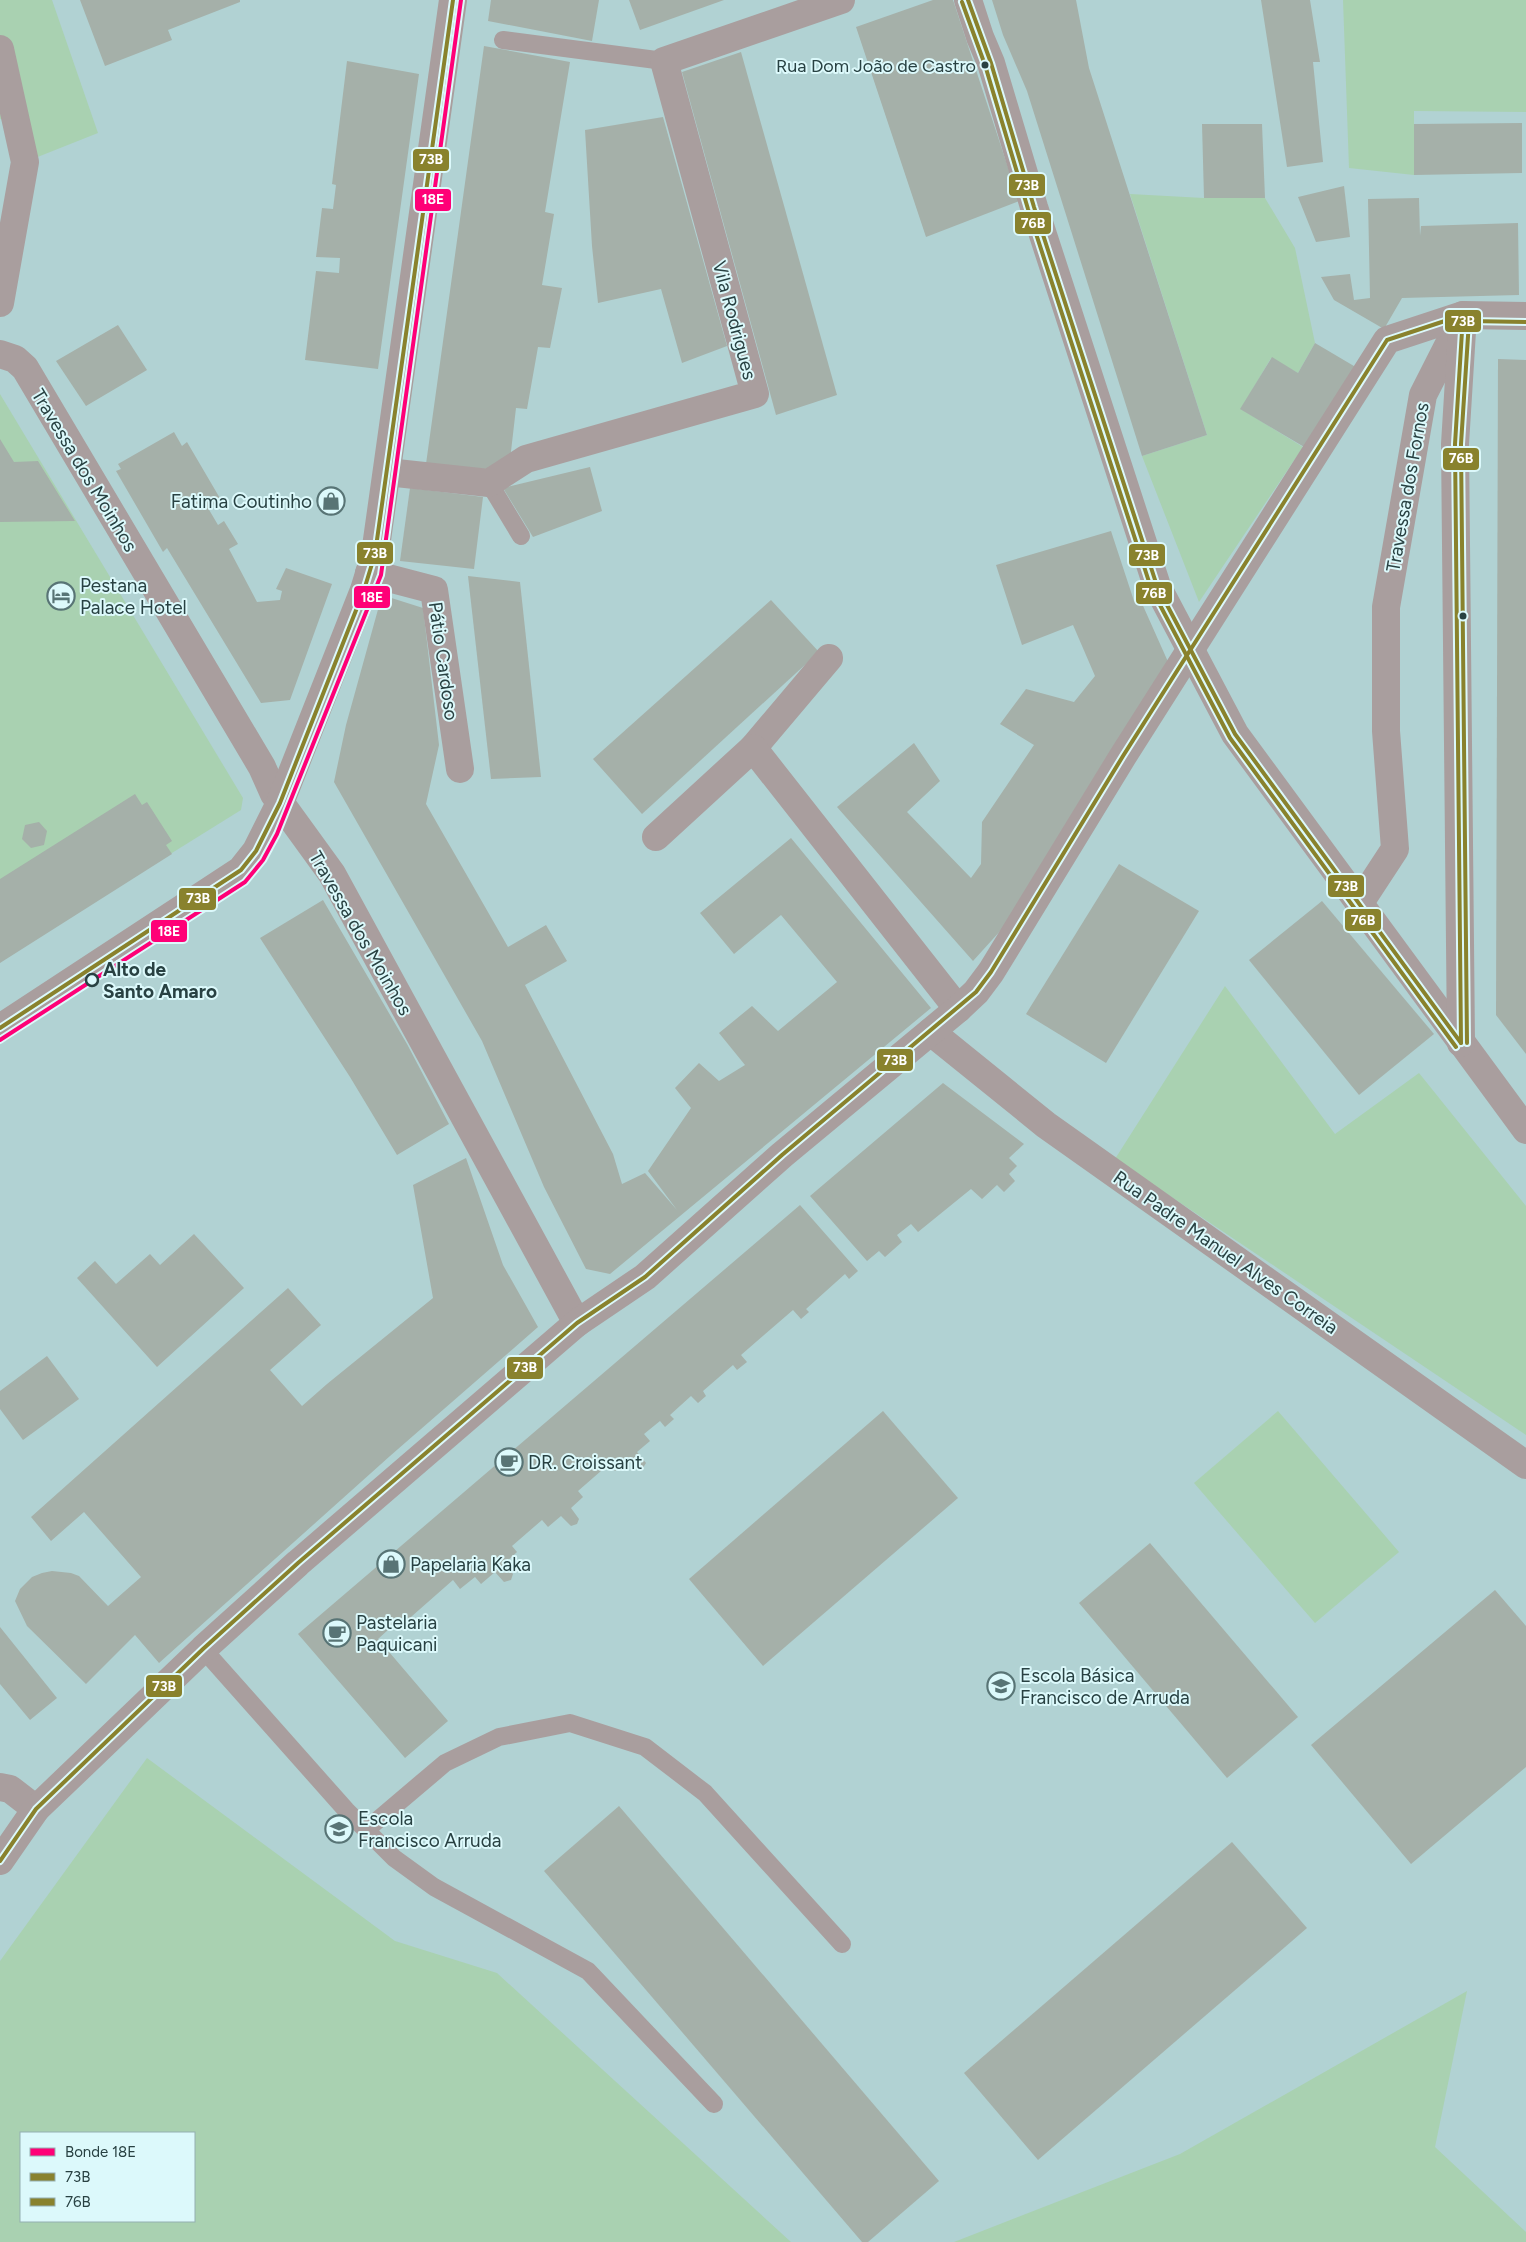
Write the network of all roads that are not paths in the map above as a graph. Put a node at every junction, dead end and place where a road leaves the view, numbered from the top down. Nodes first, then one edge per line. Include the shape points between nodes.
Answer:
1 (453, 0) edge
2 (841, 0) edge
3 (968, 0) edge
4 (503, 40) dead end
5 (0, 49) edge
6 (664, 61) junction
7 (0, 303) edge
8 (1463, 315) junction
9 (1526, 316) edge
10 (0, 353) edge
11 (387, 472) junction
12 (489, 484) junction
13 (521, 536) dead end
14 (369, 573) junction
15 (829, 658) dead end
16 (753, 748) junction
17 (460, 769) dead end
18 (280, 803) junction
19 (656, 837) dead end
20 (1359, 904) junction
21 (958, 1009) junction
22 (0, 1028) edge
23 (931, 1032) junction
24 (1461, 1043) junction
25 (1526, 1130) edge
26 (577, 1323) junction
27 (1526, 1465) edge
28 (204, 1649) junction
29 (0, 1787) edge
30 (36, 1810) junction
31 (366, 1830) junction
32 (0, 1860) edge
33 (842, 1944) dead end
34 (714, 2104) dead end

1 - 11 street
2 - 6 street
3 - 20 street via 992,63 1034,207 1157,586 1235,734
4 - 6 lane
5 - 7 street via 25,162
6 - 12 street, Vila Rodrigues via 755,394 526,459
8 - 9 street
8 - 20 street, Travessa dos Fornos via 1423,395 1386,607 1386,730 1395,849
8 - 21 street via 1387,340 990,972
8 - 24 street, Travessa dos Fornos via 1455,444
10 - 18 street, Travessa dos Moinhos via 15,359 25,368 262,767
11 - 12 street
11 - 14 street via 375,554
12 - 13 lane
14 - 17 street, Pátio Cardoso via 434,590
14 - 18 street
15 - 16 street
16 - 19 street
16 - 21 street
18 - 22 street via 256,851 241,870
18 - 26 street, Travessa dos Moinhos via 332,874
20 - 24 street
21 - 23 street
23 - 26 street via 782,1155 646,1276
23 - 27 street, Rua Padre Manuel Alves Correia via 1046,1124
24 - 25 street
26 - 28 street via 298,1563
28 - 30 street
28 - 31 lane
29 - 30 street via 10,1789
30 - 32 street
31 - 33 lane via 445,1763 499,1737 570,1723 645,1747 705,1793
31 - 34 lane via 394,1858 434,1888 588,1971

